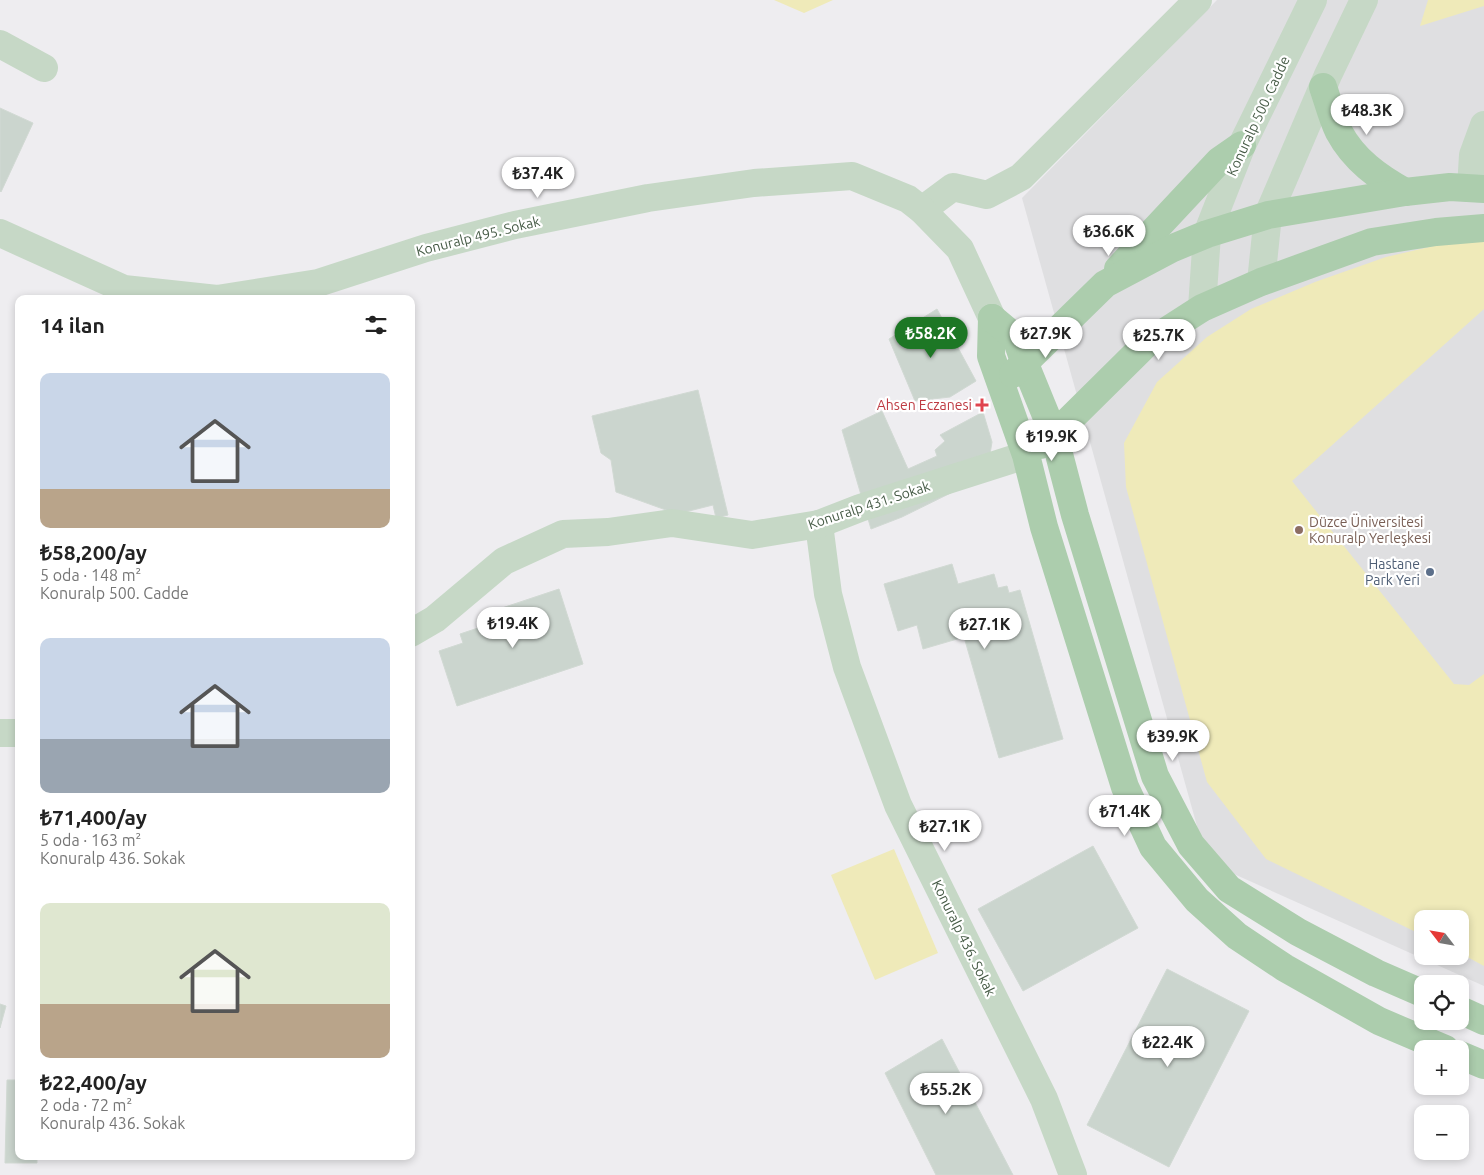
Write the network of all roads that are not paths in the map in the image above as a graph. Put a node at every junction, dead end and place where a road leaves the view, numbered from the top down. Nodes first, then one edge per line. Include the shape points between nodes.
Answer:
1 (1198, 0) edge
2 (1313, 0) edge
3 (1380, 0) edge
4 (1359, 11) edge
5 (0, 44) edge
6 (44, 68) dead end
7 (1323, 87) junction
8 (1484, 125) edge
9 (1242, 145) junction
10 (1478, 189) edge
11 (1405, 192) junction
12 (922, 210) junction
13 (1268, 214) junction
14 (1484, 228) edge
15 (0, 233) edge
16 (1207, 234) junction
17 (1262, 282) junction
18 (1105, 284) junction
19 (180, 295) edge
20 (243, 295) edge
21 (1202, 308) junction
22 (992, 318) junction
23 (1025, 364) junction
24 (1000, 384) junction
25 (1054, 435) junction
26 (1026, 456) junction
27 (819, 524) junction
28 (415, 631) edge
29 (0, 733) edge
30 (15, 733) edge
31 (1414, 990) edge
32 (1469, 1014) edge
33 (1484, 1020) edge
34 (1424, 1040) edge
35 (1469, 1058) edge
36 (1484, 1064) edge
37 (1073, 1175) edge

1 - 12 street via 1021,177 987,195 954,187
2 - 9 street, Konuralp 500. Cadde
3 - 4 street
4 - 7 street
5 - 6 street
7 - 11 main road via 1338,131 1356,158 1378,177
7 - 13 street
8 - 10 street via 1473,155
9 - 16 street, Konuralp 500. Cadde
9 - 18 main road via 1220,161
10 - 11 main road via 1450,187
11 - 13 main road
12 - 20 street, Konuralp 495. Sokak via 908,199 852,176 754,183 648,198 515,225 426,248 318,283
12 - 22 street, Konuralp 495. Sokak via 960,249
13 - 16 main road
13 - 17 street
14 - 17 main road via 1372,242
15 - 19 street, Konuralp 495. Sokak via 124,289
16 - 18 main road
16 - 21 street, Konuralp 500. Cadde
17 - 21 main road
18 - 23 main road
21 - 25 main road via 1146,344
22 - 23 main road via 1016,338
22 - 24 main road via 991,356
23 - 24 main road
23 - 25 main road
24 - 26 main road
25 - 26 main road
25 - 31 main road via 1075,515 1155,776 1191,845 1229,889 1298,932
26 - 27 street, Konuralp 431. Sokak
26 - 34 main road via 1044,527 1126,787 1154,847 1197,900 1237,936 1285,968 1380,1021
27 - 28 street, Konuralp 431. Sokak via 752,535 672,523 608,532 563,534 504,561 435,619
27 - 37 street, Konuralp 436. Sokak via 828,594 847,666 898,805 1044,1100
29 - 30 street
32 - 33 main road
35 - 36 main road

